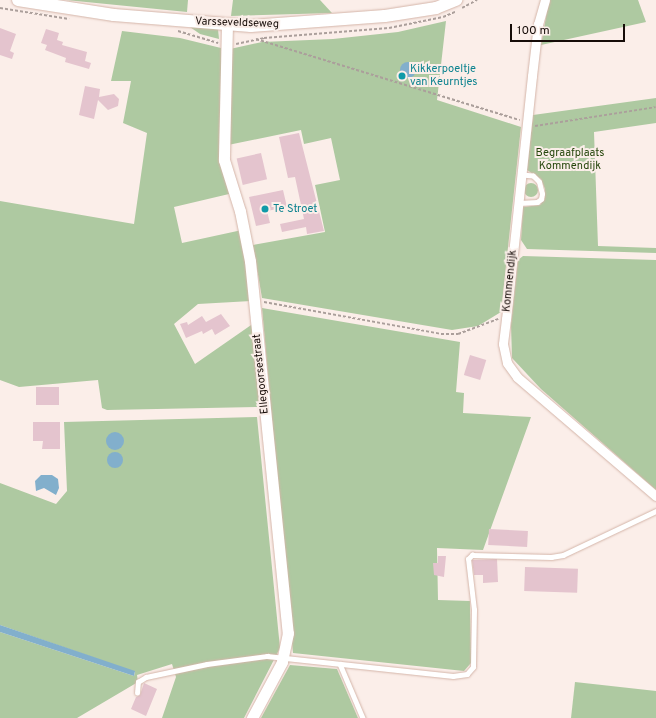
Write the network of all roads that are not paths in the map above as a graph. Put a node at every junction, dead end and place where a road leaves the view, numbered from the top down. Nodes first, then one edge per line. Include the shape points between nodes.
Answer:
1 (18, 0) edge
2 (456, 0) edge
3 (545, 0) edge
4 (227, 24) junction
5 (522, 175) junction
6 (519, 203) junction
7 (656, 496) edge
8 (656, 511) edge
9 (283, 658) junction
10 (340, 664) junction
11 (137, 693) dead end
12 (252, 718) edge
13 (363, 718) edge

1 - 4 main road, Varsseveldseweg via 114,15
2 - 4 main road, Varsseveldseweg via 436,8 385,16 294,25
3 - 5 street, Kommendijk via 538,24
4 - 9 street, Ellegoorsestraat via 224,160 246,236 254,299 288,633
5 - 6 street, Kommendijk
5 - 6 lane via 533,176 540,182 542,194 537,202
6 - 7 street, Kommendijk via 503,344 507,363 517,377
8 - 10 lane via 563,555 472,555 468,559 474,604 473,667 467,674 453,676
9 - 10 lane
9 - 11 lane via 248,658 146,677 138,682
9 - 12 street, Ellegoorsestraat
10 - 13 lane

